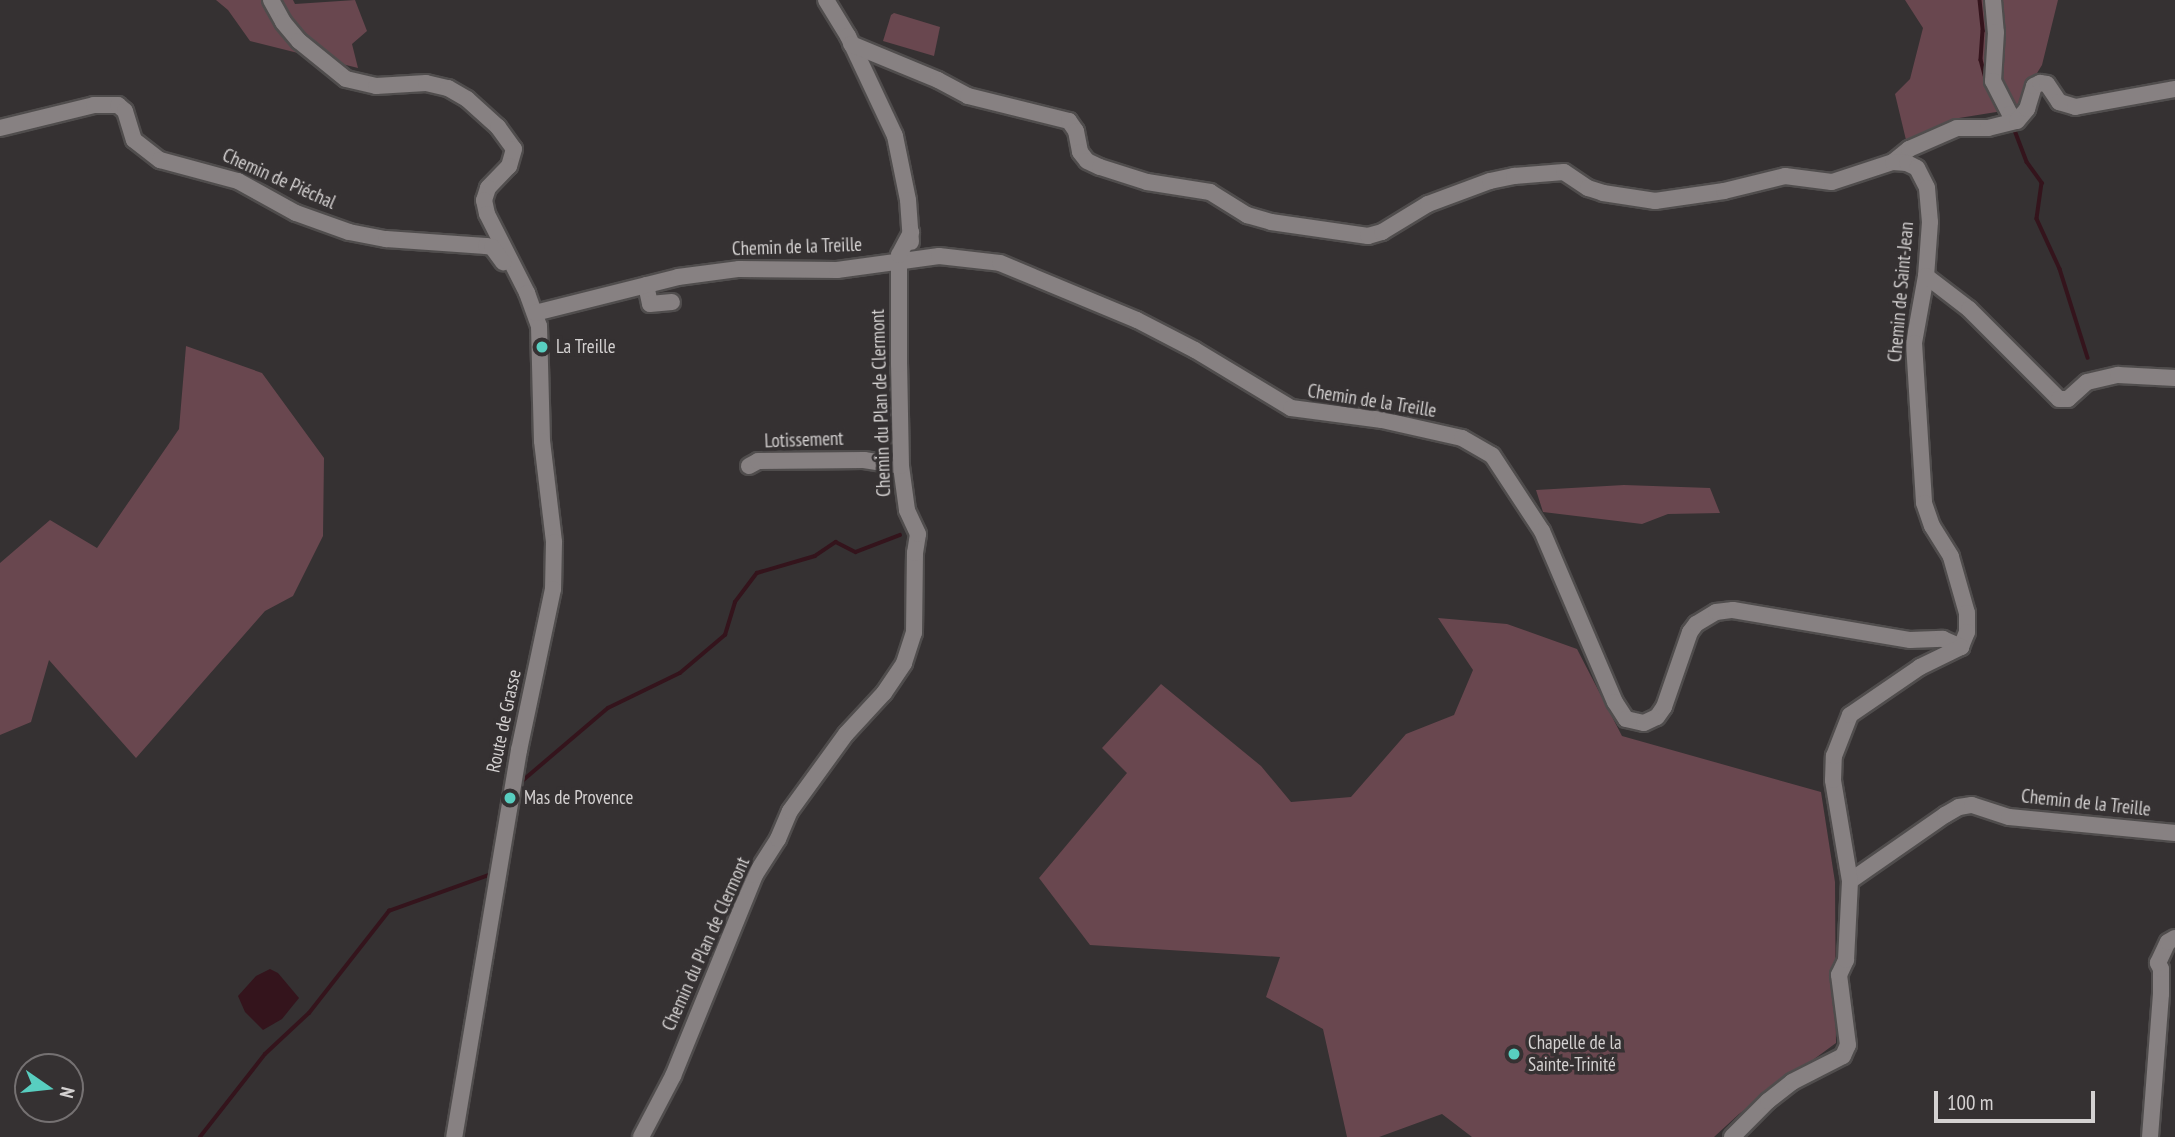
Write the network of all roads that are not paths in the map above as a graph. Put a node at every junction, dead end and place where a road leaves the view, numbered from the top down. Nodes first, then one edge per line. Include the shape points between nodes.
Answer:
1 (271, 0) edge
2 (826, 0) edge
3 (1993, 0) edge
4 (850, 44) junction
5 (2175, 89) edge
6 (2010, 122) junction
7 (0, 128) edge
8 (1893, 162) junction
9 (911, 237) junction
10 (939, 256) junction
11 (905, 261) junction
12 (517, 275) junction
13 (1926, 275) junction
14 (646, 285) junction
15 (672, 302) dead end
16 (535, 313) junction
17 (2175, 378) edge
18 (749, 466) dead end
19 (901, 466) junction
20 (1961, 647) junction
21 (2175, 833) edge
22 (1850, 881) junction
23 (2175, 938) edge
24 (2168, 968) edge
25 (454, 1137) edge
26 (641, 1137) edge
27 (1732, 1137) edge
28 (2150, 1137) edge

1 - 12 street via 299,41 346,79 376,86 426,83 448,88 506,135 514,155 484,200
2 - 4 street
3 - 6 street via 1993,81
4 - 8 street via 968,96 1069,121 1080,152 1100,167 1152,183 1210,192 1247,215 1271,222 1348,235 1376,234 1428,204 1490,180 1514,176 1564,172 1603,193 1668,201 1785,176 1840,181
4 - 9 street via 895,136
5 - 6 street via 2075,107 2059,102 2047,84 2040,83 2034,86 2023,115
6 - 8 street via 1958,128 1909,149
7 - 12 street, Chemin de Piéchal via 94,105 118,105 125,111 134,140 160,160 238,181 296,213 349,232 492,247
8 - 13 street, Chemin de Saint-Jean via 1917,168 1927,188
9 - 10 street
9 - 11 street via 899,255
10 - 11 street, Chemin de la Treille
10 - 20 street, Chemin de la Treille via 1000,263 1057,284 1172,338 1291,408 1462,438 1492,455 1542,531 1615,702 1631,721 1657,718 1690,632 1716,612 1732,610 1910,640 1943,639
11 - 14 street, Chemin de la Treille via 837,270 739,269
11 - 19 street, Chemin du Plan de Clermont
12 - 16 street, Route de Grasse
13 - 17 street via 1969,309 2052,396 2063,400 2087,383 2118,375
13 - 20 street, Chemin de Saint-Jean via 1914,343 1924,503 1951,557 1967,613
14 - 15 street via 650,304
14 - 16 street, Chemin de la Treille
16 - 25 street, Route de Grasse via 542,347 542,441 554,542 553,589 517,760
18 - 19 street, Lotissement via 758,461 864,460
19 - 26 street, Chemin du Plan de Clermont via 907,510 918,534 914,633 904,663 790,811 755,876 673,1076
20 - 22 street via 1920,667 1850,715 1834,756 1833,780
21 - 22 street, Chemin de la Treille via 2009,817 1972,805 1959,807
22 - 27 street via 1846,960 1839,975 1848,1045 1843,1056 1792,1082
23 - 24 street via 2159,956
24 - 28 street

